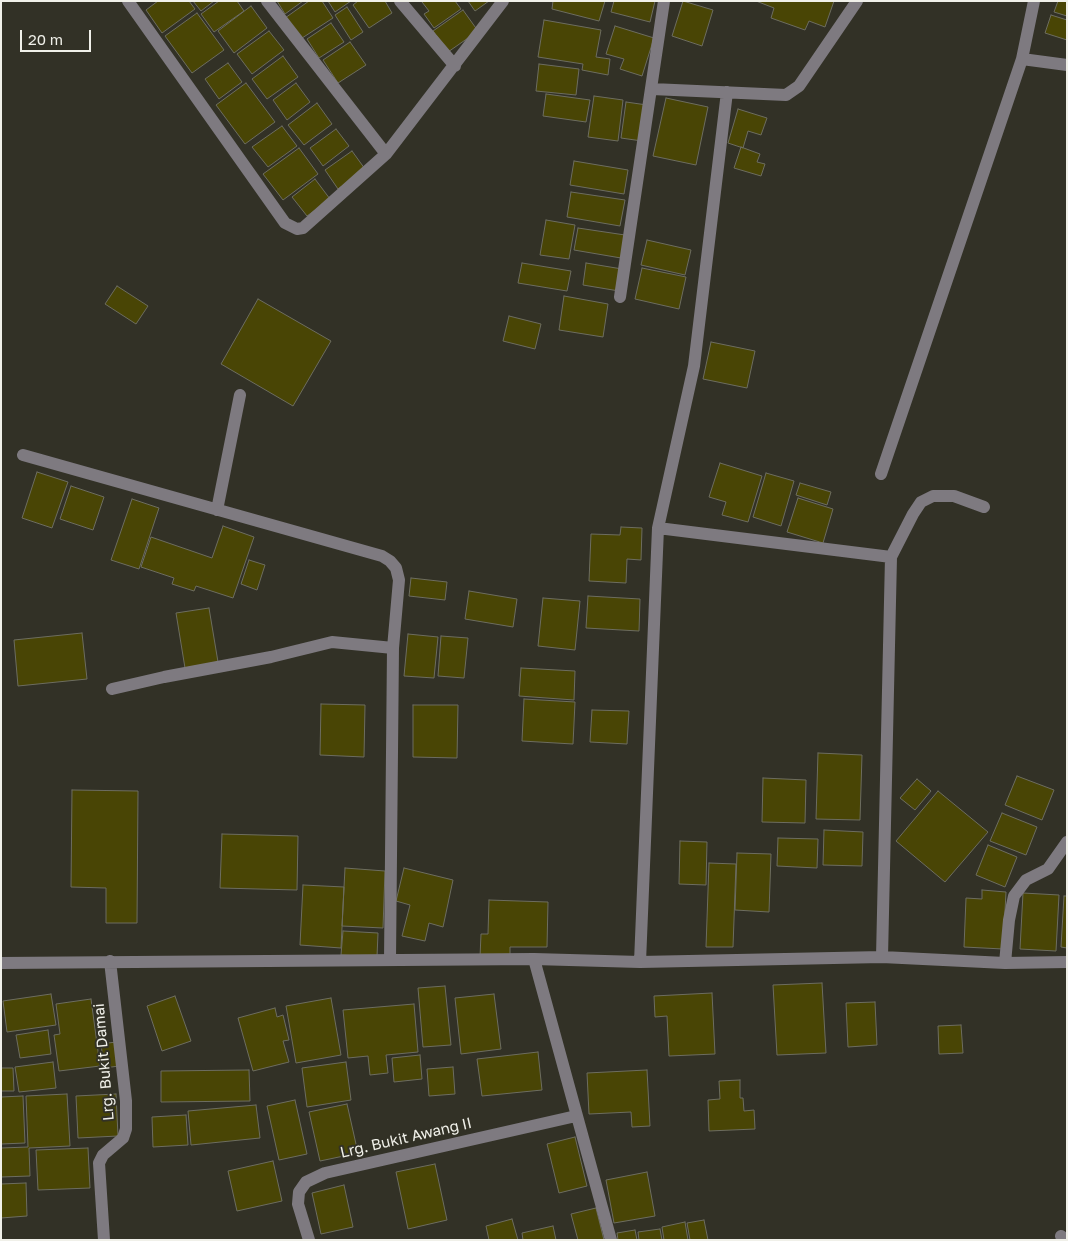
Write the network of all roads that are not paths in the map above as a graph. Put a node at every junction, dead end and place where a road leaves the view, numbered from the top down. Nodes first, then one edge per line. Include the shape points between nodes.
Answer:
1 (128, 1) edge
2 (267, 1) edge
3 (400, 1) edge
4 (503, 1) edge
5 (664, 1) edge
6 (858, 1) edge
7 (1034, 1) edge
8 (1022, 59) junction
9 (1067, 65) edge
10 (455, 66) junction
11 (652, 89) junction
12 (727, 92) junction
13 (386, 154) junction
14 (620, 297) dead end
15 (240, 395) dead end
16 (23, 455) dead end
17 (881, 474) dead end
18 (984, 507) dead end
19 (217, 510) junction
20 (658, 528) junction
21 (890, 556) junction
22 (393, 648) junction
23 (112, 689) dead end
24 (1067, 842) edge
25 (882, 957) junction
26 (534, 959) junction
27 (390, 960) junction
28 (110, 961) junction
29 (1, 962) edge
30 (640, 962) junction
31 (1067, 962) edge
32 (1005, 964) junction
33 (576, 1116) junction
34 (104, 1240) edge
35 (309, 1240) edge
36 (611, 1240) edge

1 - 13 street via 289,226 303,228
2 - 13 street
3 - 10 street
4 - 10 street
5 - 11 street
6 - 12 street via 794,90 786,95
7 - 8 street
8 - 9 street
8 - 17 street
10 - 13 street
11 - 12 street
11 - 14 street
12 - 20 street via 694,366
15 - 19 street
16 - 19 street
18 - 21 street via 954,496 933,496 921,502
19 - 22 street via 382,556 390,562 396,568 399,580
20 - 21 street
20 - 30 street
21 - 25 street
22 - 23 street via 332,642
22 - 27 street
24 - 32 street via 1048,869 1026,880 1014,896
25 - 30 street
25 - 32 street
26 - 27 street
26 - 30 street
26 - 33 street
27 - 28 street
28 - 29 street
28 - 34 street, Lrg. Bukit Damai via 126,1101 126,1130 123,1138 99,1163
31 - 32 street
33 - 35 street, Lrg. Bukit Awang II via 325,1173 306,1182 299,1192 298,1204
33 - 36 street

